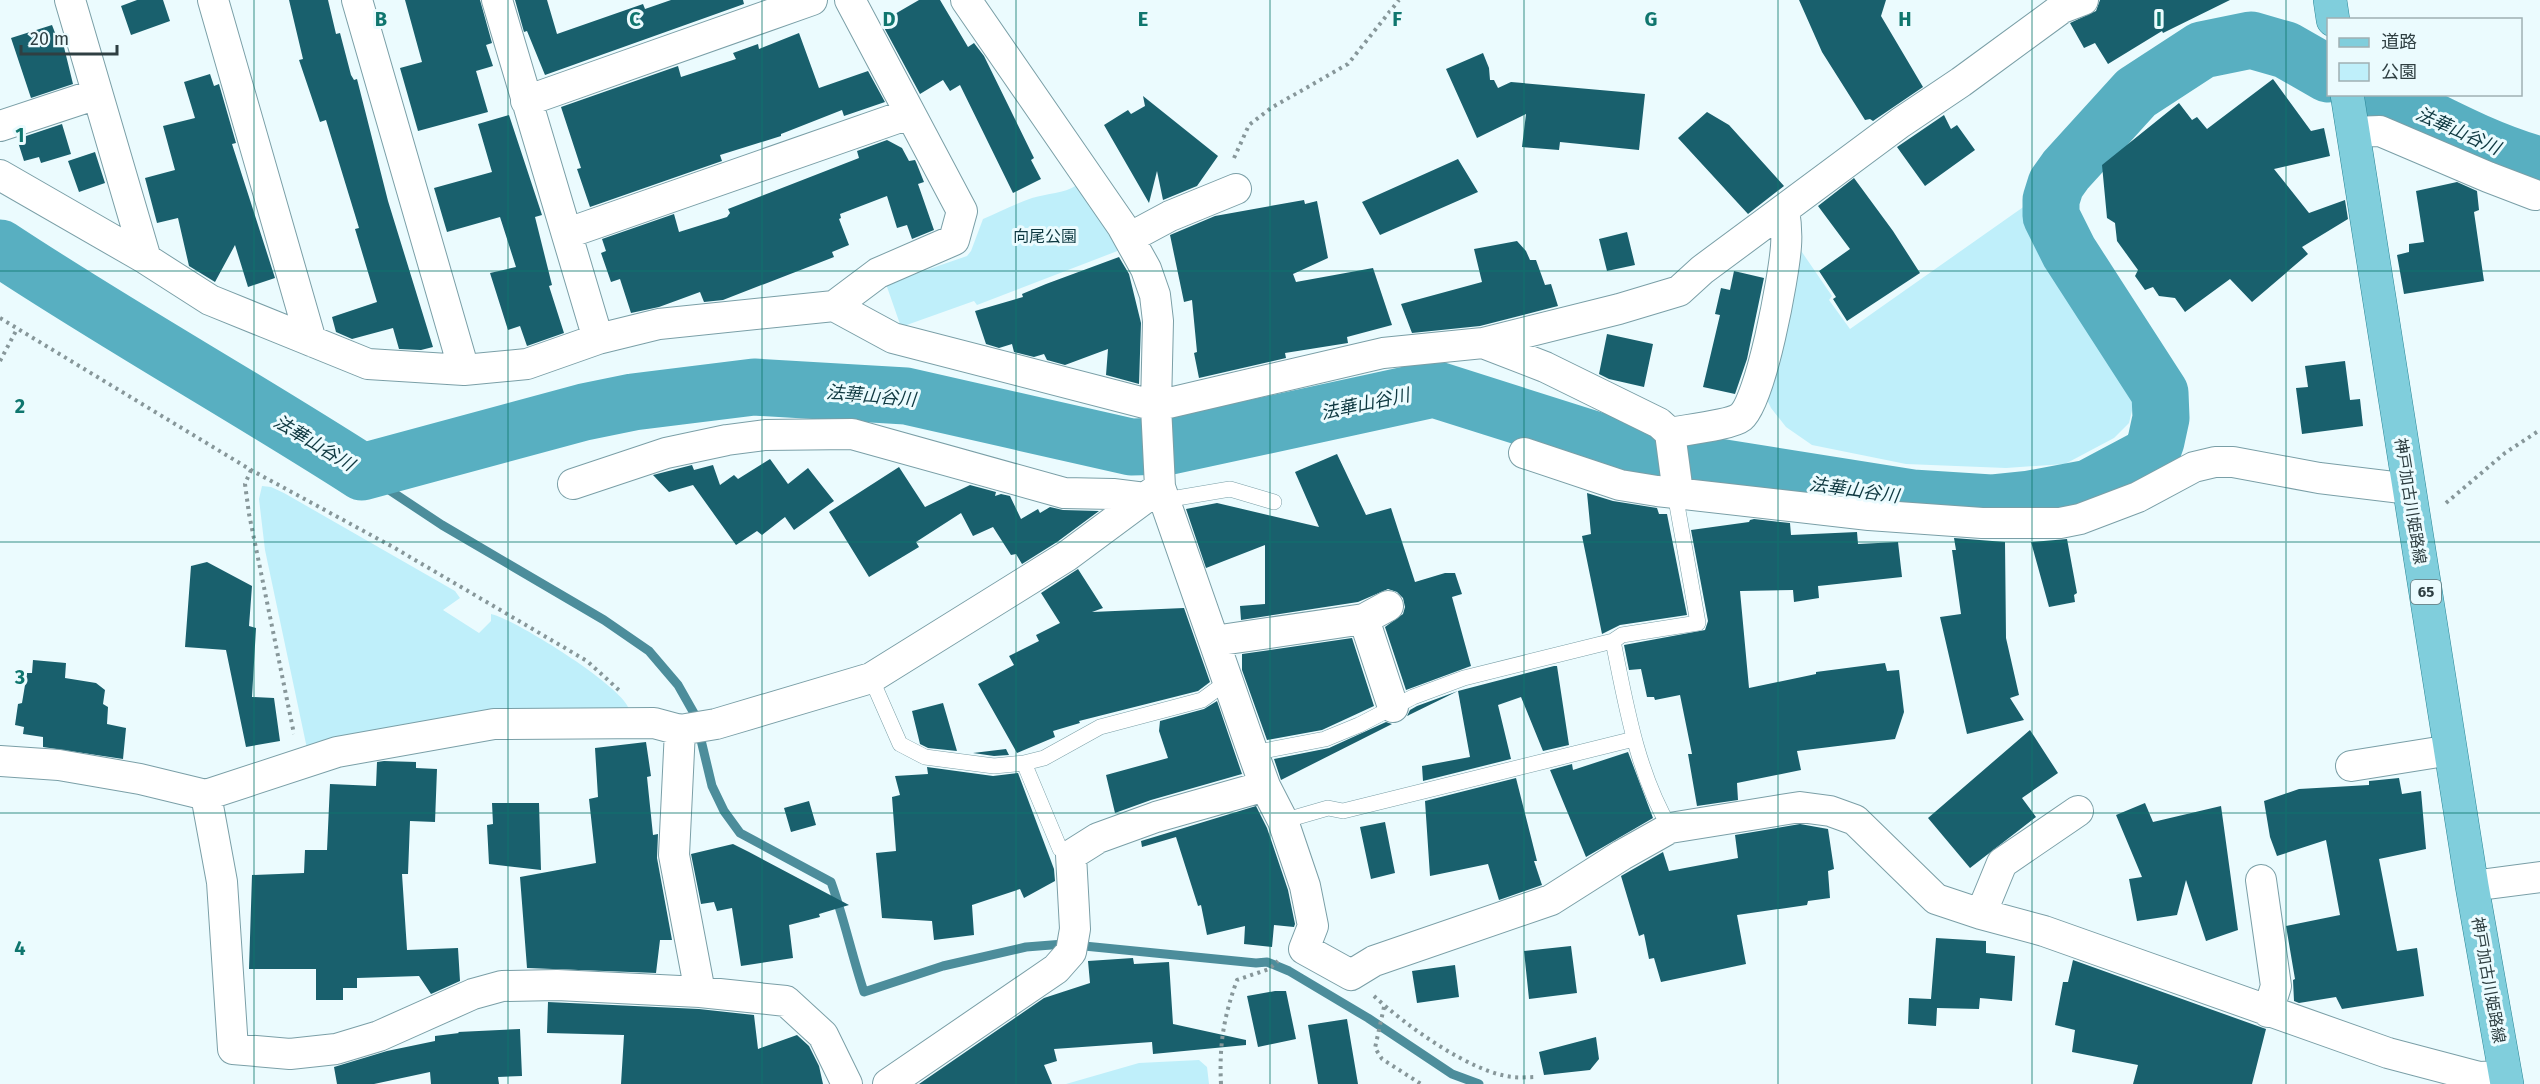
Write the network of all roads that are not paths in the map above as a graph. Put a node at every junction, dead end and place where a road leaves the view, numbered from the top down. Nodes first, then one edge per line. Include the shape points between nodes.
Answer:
1 (70, 0) edge
2 (213, 0) edge
3 (357, 0) edge
4 (498, 0) edge
5 (812, 0) edge
6 (850, 0) edge
7 (966, 0) edge
8 (2083, 0) edge
9 (2330, 0) edge
10 (2333, 18) edge
11 (97, 94) junction
12 (2347, 97) edge
13 (526, 101) junction
14 (909, 114) junction
15 (0, 126) edge
16 (2353, 132) junction
17 (0, 175) edge
18 (1233, 191) road end
19 (2535, 195) dead end
20 (1784, 210) junction
21 (568, 233) junction
22 (1129, 238) junction
23 (146, 259) junction
24 (834, 306) junction
25 (598, 339) junction
26 (311, 341) junction
27 (1483, 343) junction
28 (464, 369) junction
29 (1156, 405) junction
30 (1670, 433) junction
31 (1524, 453) dead end
32 (573, 484) dead end
33 (2410, 489) junction
34 (1678, 493) junction
35 (1157, 495) junction
36 (1274, 502) dead end
37 (1214, 641) junction
38 (1613, 641) junction
39 (871, 678) junction
40 (1228, 681) junction
41 (1393, 707) junction
42 (668, 727) junction
43 (1634, 740) junction
44 (2451, 750) junction
45 (1253, 753) junction
46 (0, 761) edge
47 (1024, 763) junction
48 (2351, 766) dead end
49 (1265, 786) junction
50 (206, 795) junction
51 (2078, 811) dead end
52 (1283, 821) junction
53 (1670, 828) junction
54 (1071, 855) junction
55 (2540, 877) edge
56 (2260, 880) dead end
57 (2472, 886) junction
58 (1981, 914) junction
59 (700, 992) junction
60 (2268, 1012) junction
61 (2506, 1080) edge
62 (847, 1084) edge
63 (888, 1084) edge

1 - 11 street
2 - 26 street
3 - 28 street
4 - 13 street
5 - 13 street
6 - 14 street
7 - 22 street
8 - 20 street via 2062,9
9 - 10 main road
11 - 15 street
11 - 23 street
12 - 16 main road, 神戸加古川姫路線 / 65
13 - 21 street
14 - 21 street
14 - 24 street via 962,211 954,240 878,273
16 - 19 street via 2380,131
16 - 33 main road, 神戸加古川姫路線 / 65
17 - 23 street
18 - 22 street via 1170,216
20 - 27 street via 1679,291
20 - 30 street via 1786,248 1760,379 1751,404 1731,421
21 - 25 street
22 - 29 street via 1155,295
23 - 26 street via 210,300
24 - 25 street via 659,324
24 - 29 street via 893,338
25 - 28 street via 527,364
26 - 28 street via 368,364
27 - 29 street via 1383,353
27 - 30 street via 1545,367 1644,415
29 - 35 street
30 - 34 street
31 - 34 street via 1620,485
32 - 35 street via 666,453 717,442 765,435 852,434 1064,493
33 - 34 street via 2215,462 2194,467 2117,506 2060,523 1982,523 1869,515
33 - 44 main road, 神戸加古川姫路線 / 65
34 - 38 lane via 1698,623 1622,635
35 - 36 lane via 1230,489
35 - 37 street
35 - 39 street via 1058,562
37 - 40 street
37 - 41 street via 1376,613
38 - 41 lane via 1464,678
38 - 43 lane
39 - 42 street via 716,724
39 - 47 lane via 900,744 925,758 994,766
40 - 45 street
40 - 47 lane via 1202,700 1100,728 1044,758
41 - 45 lane via 1325,738
42 - 50 street via 494,724 337,752
42 - 59 street via 674,855
43 - 52 lane via 1343,811 1328,808
43 - 53 lane via 1660,812
44 - 48 street
44 - 57 main road, 神戸加古川姫路線 / 65
45 - 49 street
46 - 50 street via 59,765
47 - 54 lane via 1060,849
49 - 52 street
49 - 54 street via 1156,817 1098,838
50 - 59 street via 222,882 233,1048 290,1054 336,1048 379,1036 473,994 502,986
51 - 58 street via 2002,862
52 - 53 street via 1305,886 1313,926 1304,949 1351,975 1374,961 1551,900
53 - 58 street via 1800,807 1830,811 1855,820 1936,899
54 - 63 street via 1075,929 1071,952 1056,969
55 - 57 street
56 - 60 street via 2276,986
57 - 61 main road, 神戸加古川姫路線 / 65
58 - 60 street via 2056,935
59 - 62 street via 786,1001 823,1035
60 - 61 street via 2388,1053 2479,1077

